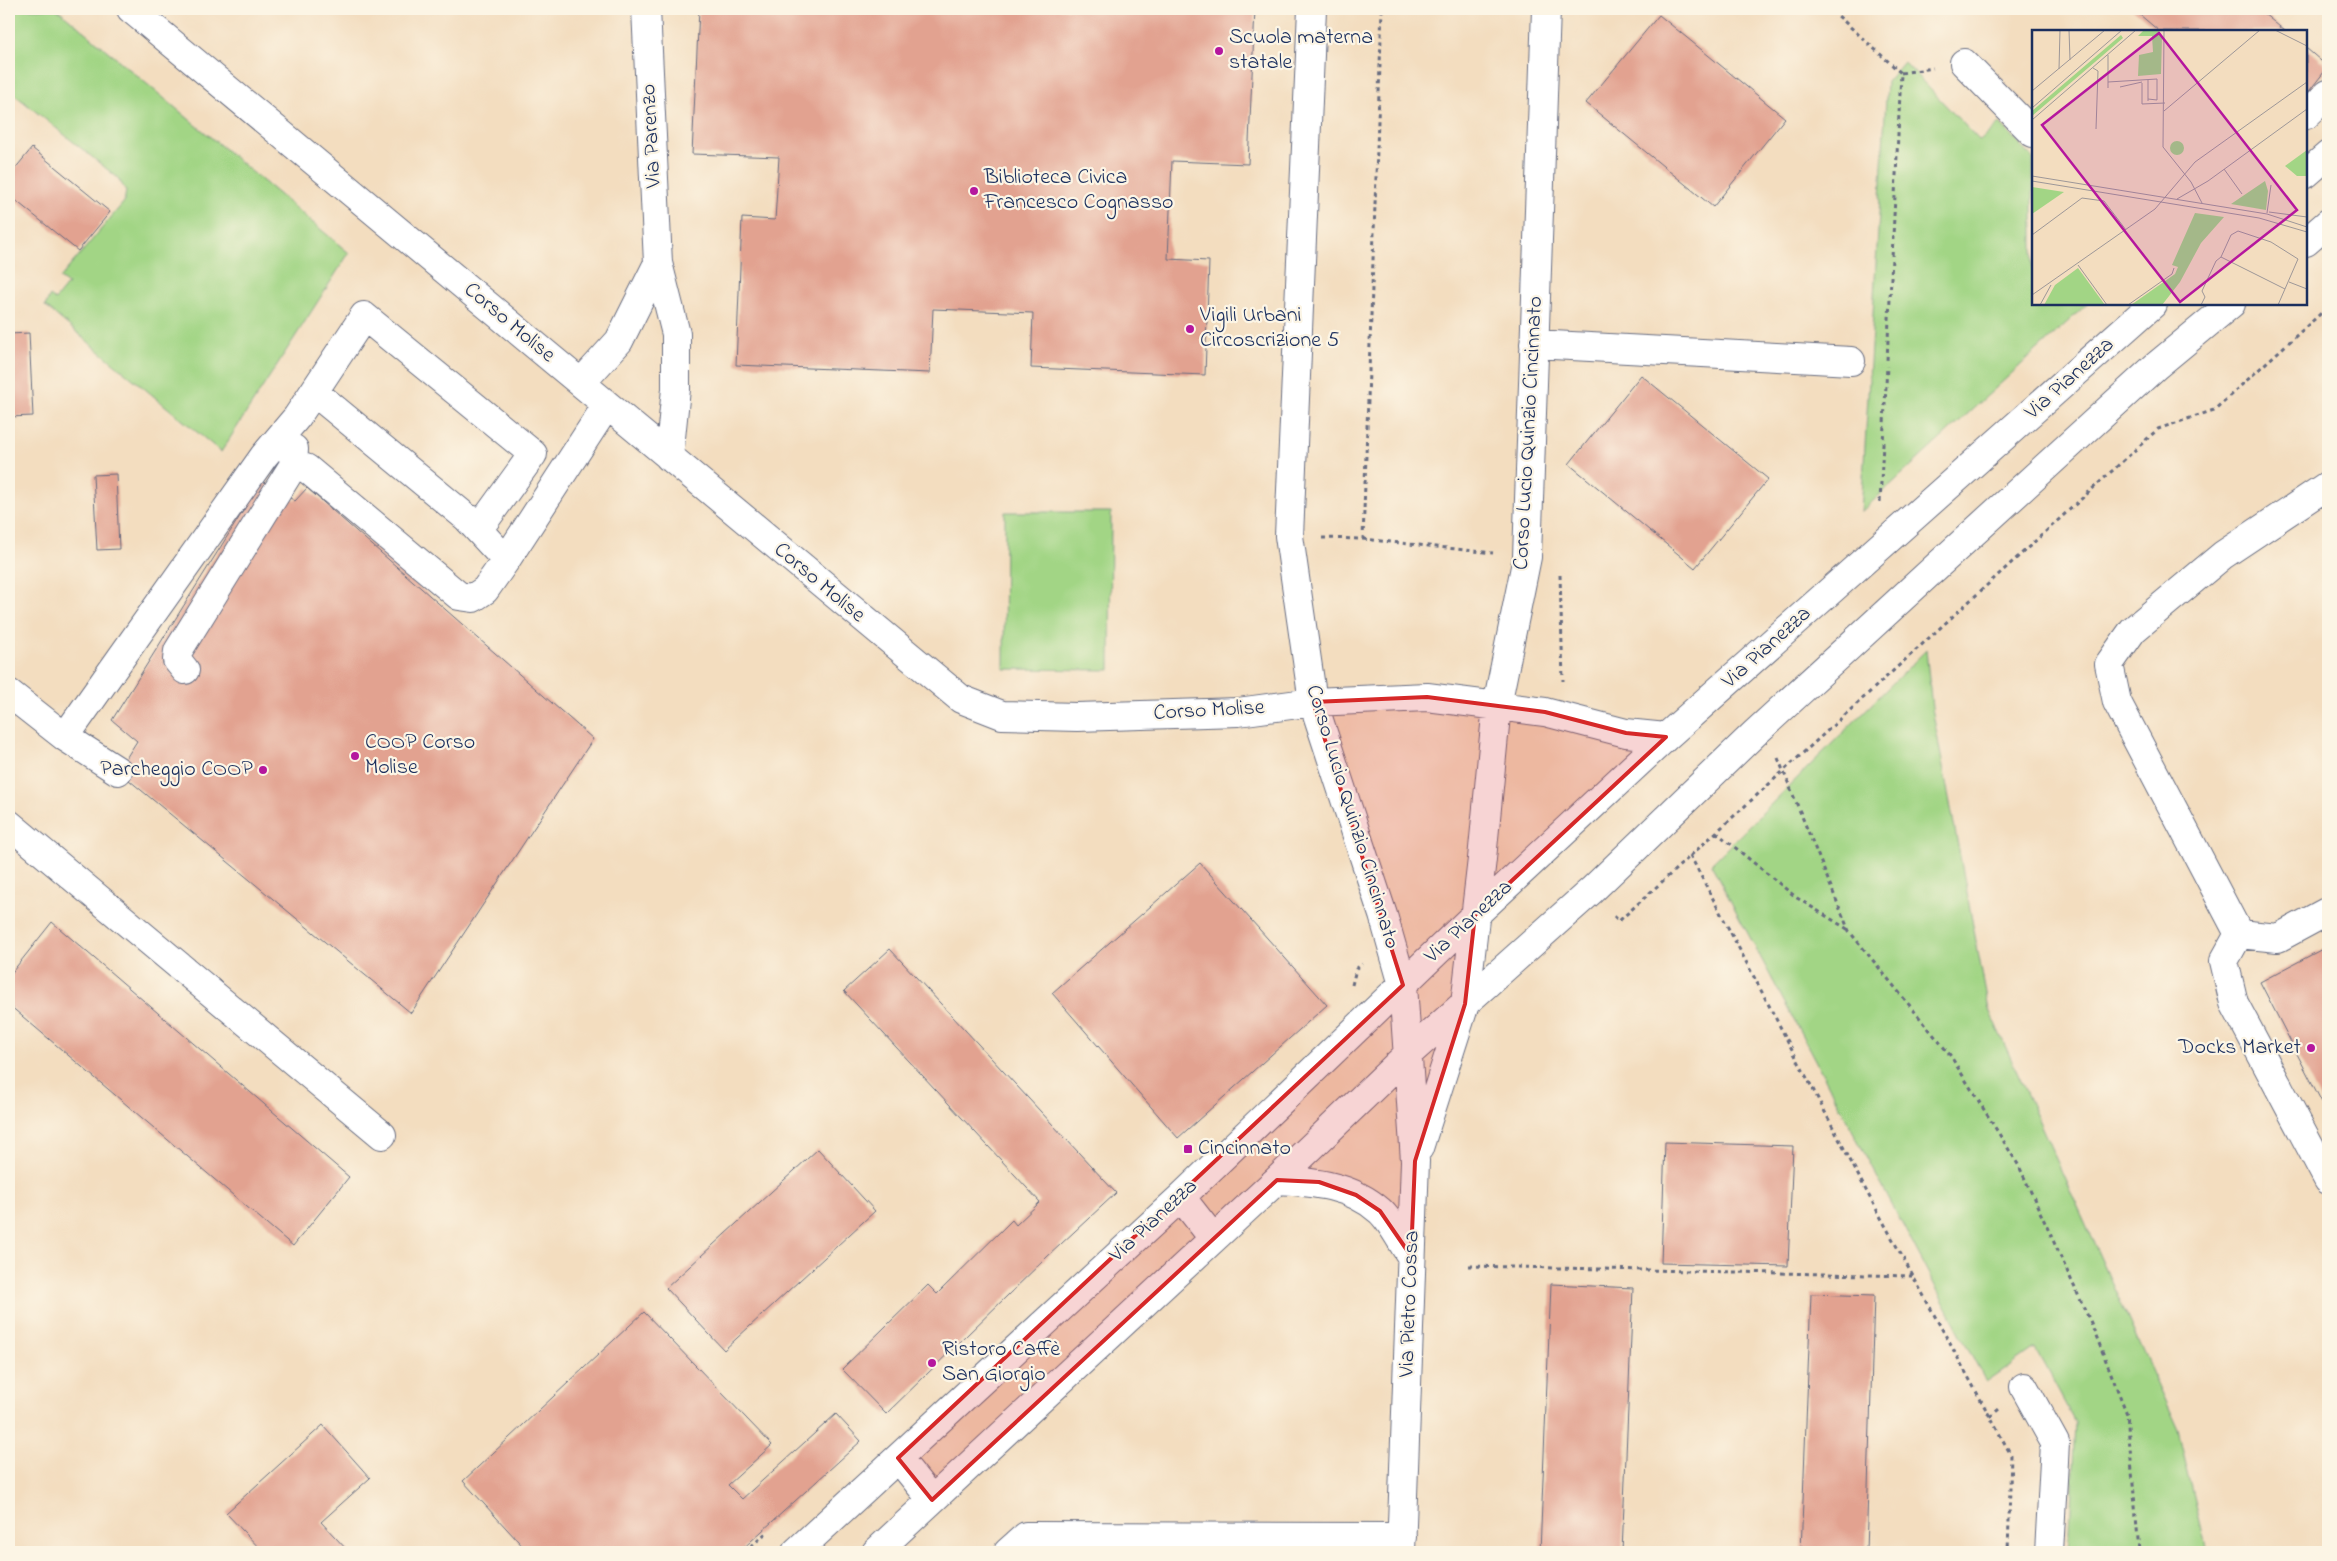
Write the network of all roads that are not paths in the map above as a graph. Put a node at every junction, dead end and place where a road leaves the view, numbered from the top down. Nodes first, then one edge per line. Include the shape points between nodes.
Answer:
1 (131, 9) edge
2 (646, 9) edge
3 (1312, 9) edge
4 (1546, 9) edge
5 (1964, 64) dead end
6 (2328, 94) edge
7 (2307, 114) edge
8 (2032, 132) edge
9 (2328, 155) edge
10 (2307, 173) edge
11 (2328, 223) edge
12 (2307, 241) edge
13 (658, 263) junction
14 (2152, 305) edge
15 (2216, 308) edge
16 (1534, 344) junction
17 (1852, 361) dead end
18 (581, 383) junction
19 (314, 392) junction
20 (608, 405) junction
21 (297, 417) junction
22 (669, 457) junction
23 (293, 466) junction
24 (2328, 485) edge
25 (467, 518) junction
26 (506, 560) junction
27 (185, 670) dead end
28 (9, 693) edge
29 (1313, 702) junction
30 (1497, 705) junction
31 (65, 737) junction
32 (1666, 737) junction
33 (118, 771) dead end
34 (9, 824) edge
35 (2328, 911) edge
36 (1475, 915) junction
37 (2239, 934) junction
38 (1402, 985) junction
39 (1465, 1004) junction
40 (1408, 1055) junction
41 (382, 1135) dead end
42 (1415, 1161) junction
43 (1277, 1180) junction
44 (2328, 1180) edge
45 (1181, 1197) junction
46 (1214, 1238) junction
47 (1411, 1256) junction
48 (2024, 1387) dead end
49 (898, 1458) junction
50 (932, 1500) junction
51 (1401, 1545) edge
52 (796, 1552) edge
53 (876, 1552) edge
54 (1008, 1552) edge
55 (2049, 1552) edge

1 - 18 street, Corso Molise
2 - 13 street, Via Parenzo
3 - 29 street, Corso Lucio Quinzio Cincinnato via 1289,536
4 - 16 street, Corso Lucio Quinzio Cincinnato
5 - 8 street
6 - 7 street
9 - 10 street
11 - 12 street
13 - 18 street, Via Parenzo via 619,341
13 - 22 street, Via Parenzo via 676,334 676,389
14 - 32 street, Via Pianezza
15 - 39 street via 1763,726 1592,890
16 - 17 street
16 - 30 street, Corso Lucio Quinzio Cincinnato via 1526,557
18 - 20 street, Corso Molise
19 - 21 street
19 - 25 street
19 - 25 street via 364,316 533,454 486,518 476,521
20 - 22 street, Corso Molise
20 - 26 street
21 - 23 street
21 - 31 street via 264,456
22 - 29 street, Corso Molise via 961,699 1002,715 1078,717 1238,712
23 - 26 street via 306,468 459,596 473,598 485,590
23 - 27 street via 178,651 178,660
24 - 37 street via 2223,555 2133,630 2109,664 2117,702
25 - 26 street
28 - 31 street
29 - 30 street, Corso Molise via 1427,697
29 - 38 street, Corso Lucio Quinzio Cincinnato via 1384,915
30 - 32 street, Corso Molise via 1545,712 1626,733
30 - 36 street, Corso Lucio Quinzio Cincinnato
31 - 33 street
32 - 36 street, Via Pianezza
34 - 41 street
35 - 37 street via 2278,938
36 - 38 street, Via Pianezza
36 - 39 street, Corso Lucio Quinzio Cincinnato
37 - 44 street via 2224,960 2234,1003
38 - 40 street, Corso Lucio Quinzio Cincinnato
38 - 45 street, Via Pianezza
39 - 40 street
39 - 42 street, Corso Lucio Quinzio Cincinnato
40 - 42 street, Via Pietro Cossa
40 - 43 street
42 - 47 street, Via Pietro Cossa
43 - 46 street
43 - 47 street via 1319,1182 1356,1195 1380,1211
45 - 46 street
45 - 49 street, Via Pianezza
46 - 50 street
47 - 51 street, Via Pietro Cossa
48 - 55 street via 2055,1444
49 - 50 street
49 - 52 street, Via Pianezza
50 - 53 street
51 - 54 street via 1026,1536

